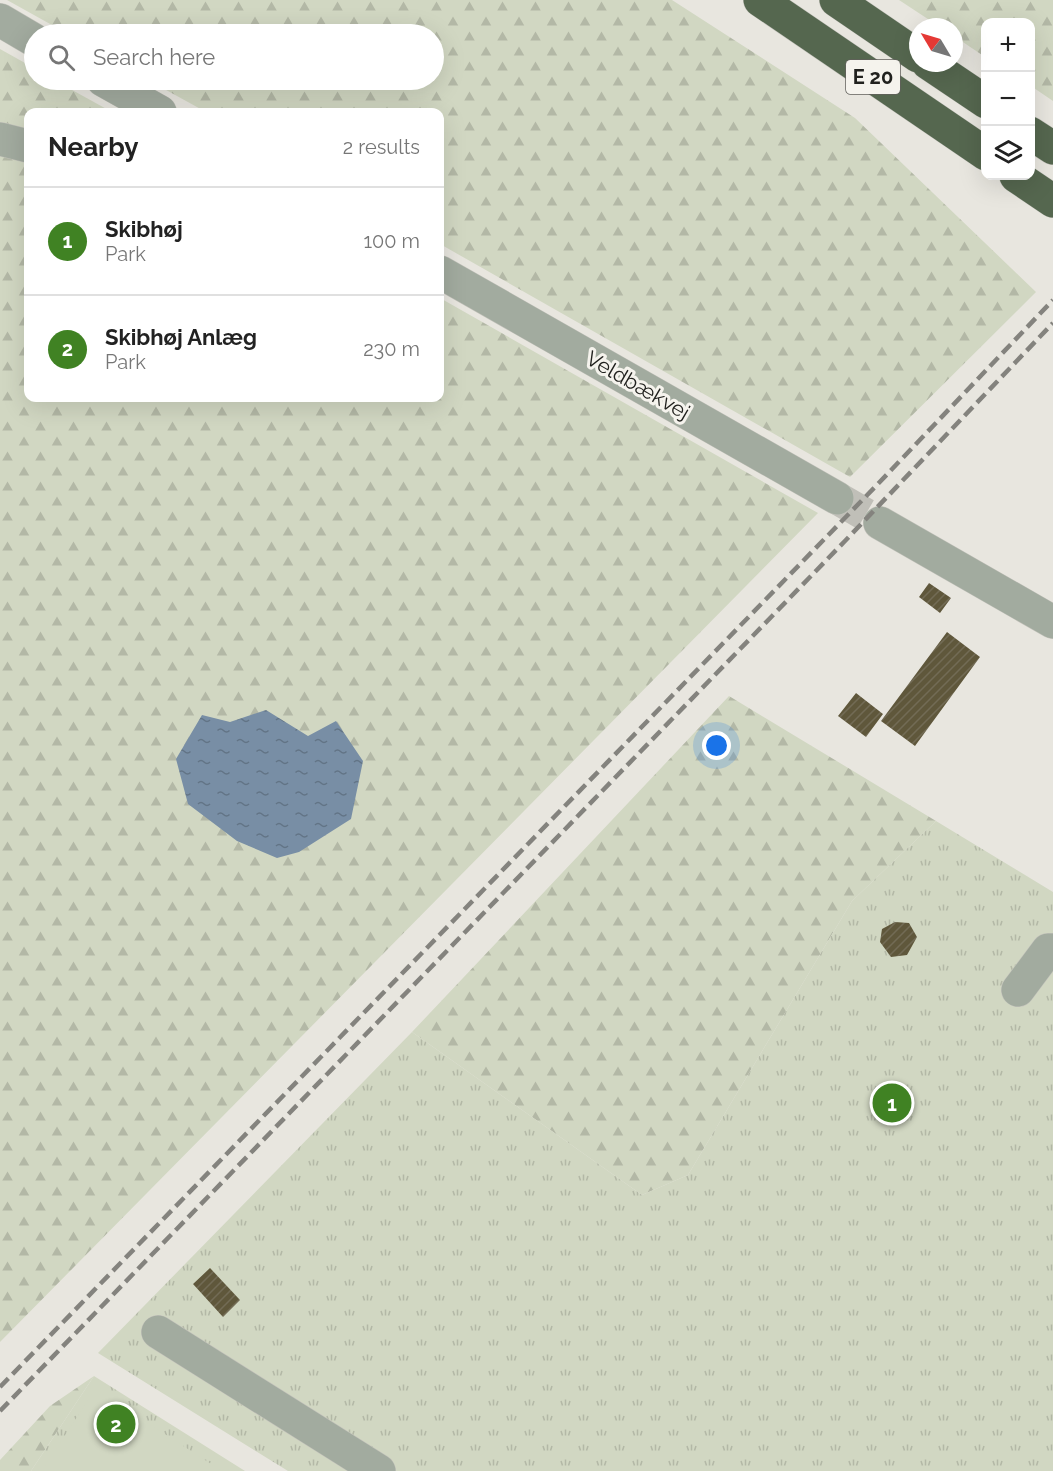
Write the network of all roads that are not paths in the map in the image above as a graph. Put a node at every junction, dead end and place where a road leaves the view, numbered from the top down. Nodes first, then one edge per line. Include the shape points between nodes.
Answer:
1 (760, 0) edge
2 (836, 0) edge
3 (0, 20) edge
4 (24, 34) edge
5 (909, 50) edge
6 (941, 72) edge
7 (121, 90) edge
8 (981, 99) edge
9 (153, 108) edge
10 (1035, 136) edge
11 (0, 139) edge
12 (24, 145) edge
13 (1053, 148) edge
14 (981, 151) edge
15 (1022, 180) edge
16 (1053, 201) edge
17 (444, 274) edge
18 (837, 498) tunnel mouth
19 (880, 523) tunnel mouth
20 (1053, 622) edge
21 (1053, 950) edge
22 (1018, 990) dead end
23 (158, 1332) dead end
24 (380, 1471) edge

1 - 14 highway, E 20
2 - 5 highway, E 20
3 - 4 street
6 - 8 highway, E 20
7 - 9 street
10 - 13 highway
11 - 12 street
15 - 16 highway
17 - 18 street, Veldbækvej
19 - 20 street
21 - 22 street via 1048,950
23 - 24 street

